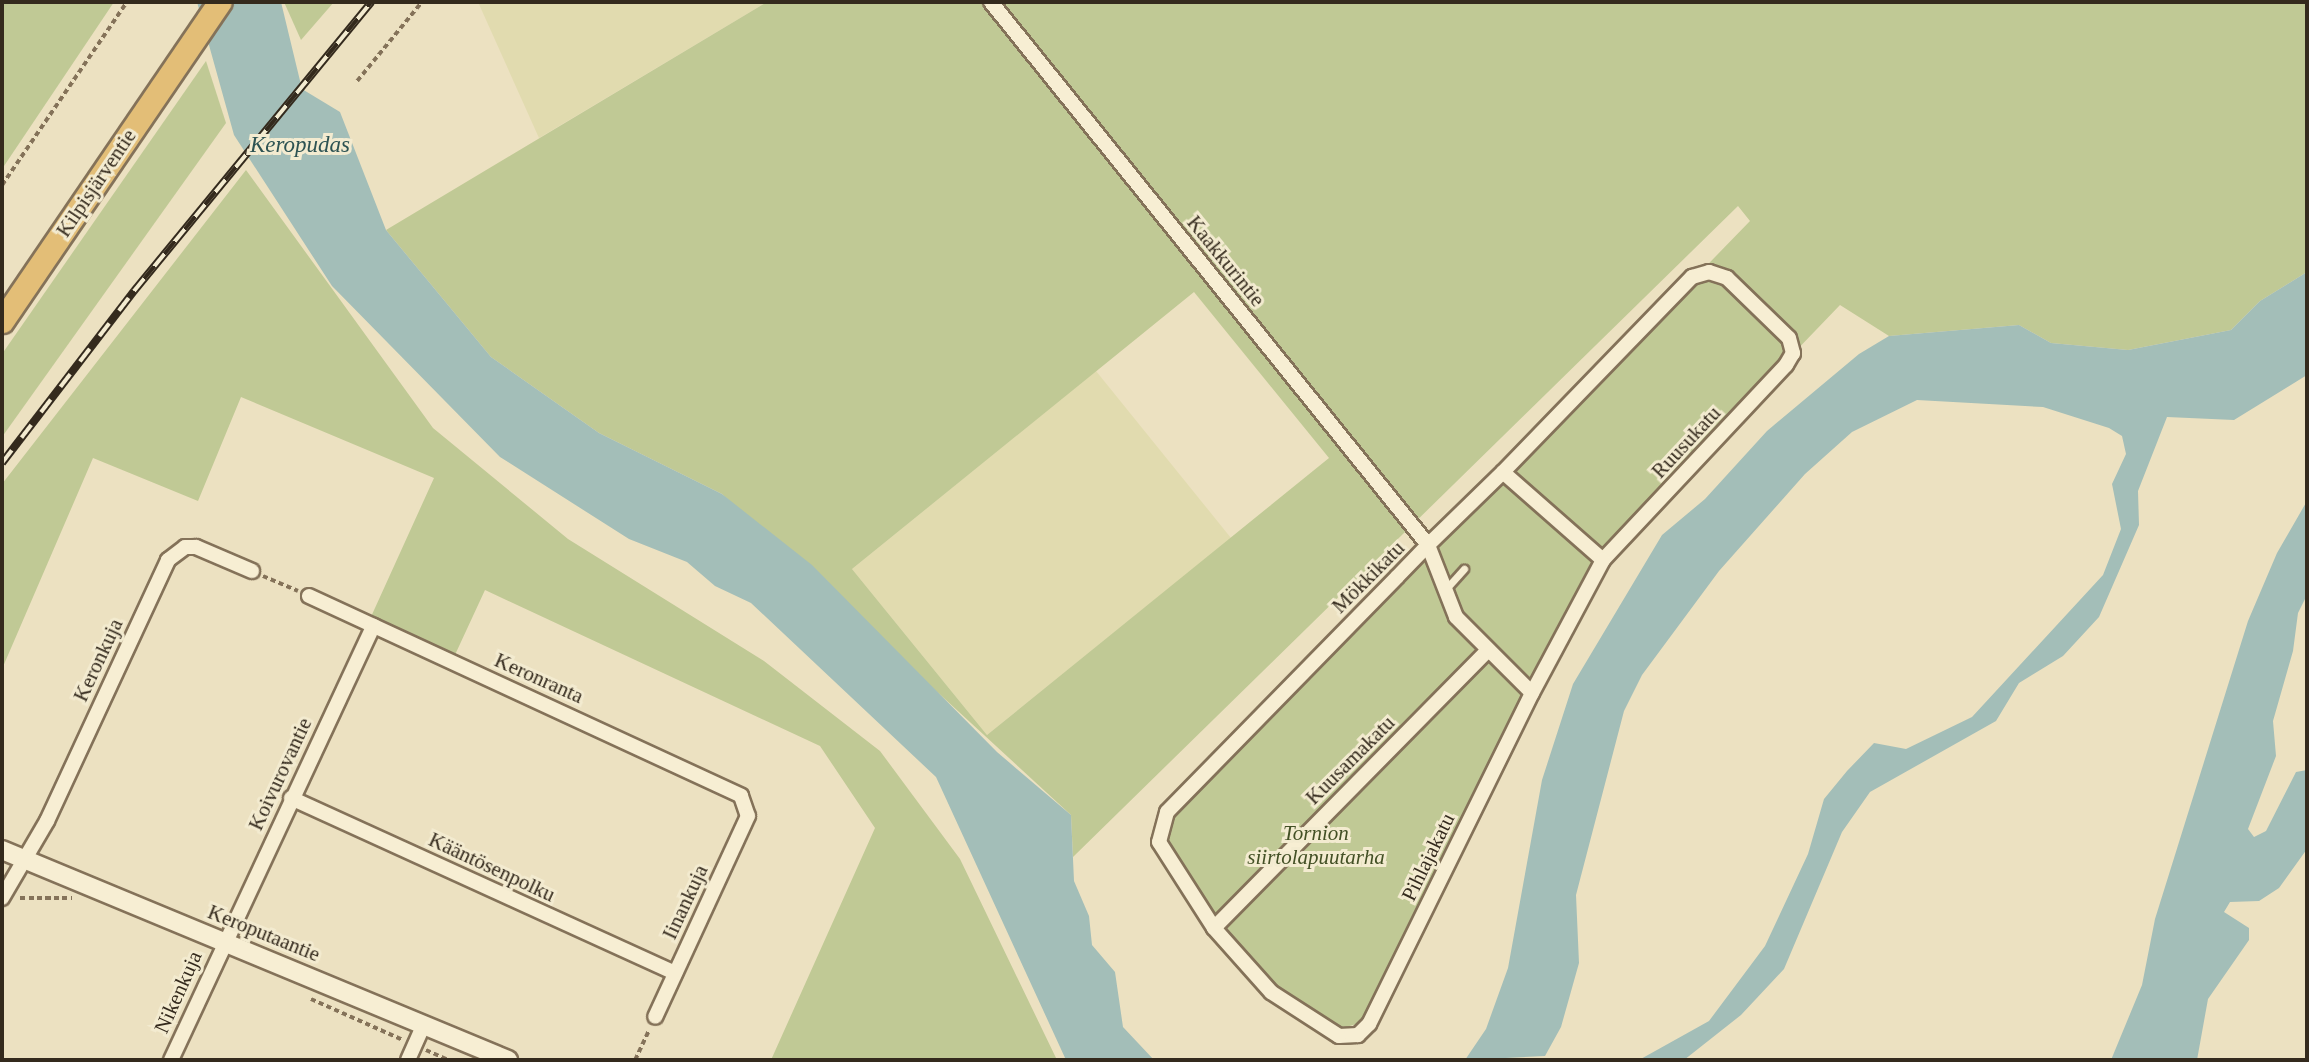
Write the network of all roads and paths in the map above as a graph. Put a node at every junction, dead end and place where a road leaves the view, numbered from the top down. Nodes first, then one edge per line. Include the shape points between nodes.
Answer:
1 (127, 2) edge
2 (220, 2) edge
3 (422, 2) edge
4 (991, 2) edge
5 (357, 81) dead end
6 (2, 185) edge
7 (1692, 276) joint
8 (2, 321) edge
9 (1503, 471) junction
10 (1428, 545) junction
11 (1603, 560) junction
12 (1464, 569) dead end
13 (252, 571) joint
14 (1444, 592) junction
15 (309, 596) joint
16 (373, 626) junction
17 (1487, 650) junction
18 (1532, 693) junction
19 (291, 798) junction
20 (747, 804) joint
21 (2, 850) edge
22 (23, 860) junction
23 (2, 898) edge
24 (1214, 928) junction
25 (224, 940) junction
26 (675, 974) junction
27 (655, 1017) joint
28 (424, 1024) junction
29 (171, 1060) edge
30 (408, 1060) edge
31 (508, 1060) edge
32 (635, 1060) edge

1 - 6 path
2 - 8 highway, Kilpisjärventie
3 - 5 path
4 - 10 street, Kaakkurintie
7 - 9 street, Mökkikatu
7 - 11 street, Ruusukatu via 1709,272 1727,278 1789,338 1793,353
9 - 10 street, Mökkikatu
9 - 11 street
10 - 14 street
10 - 24 street, Mökkikatu via 1167,812 1159,842
11 - 18 street
12 - 14 lane
13 - 15 path
13 - 22 street, Keronkuja via 195,547 176,551 168,560
14 - 17 street via 1456,617
15 - 16 street, Keronranta
16 - 19 street, Koivurovantie
16 - 20 street, Keronranta via 733,790
17 - 18 street
17 - 24 street, Kuusamakatu
18 - 24 street, Pihlajakatu via 1369,1024 1358,1035 1339,1036 1271,992
19 - 25 street, Koivurovantie
19 - 26 street, Kääntösenpolku
20 - 26 street, Iinankuja via 748,816
21 - 22 street, Keroputaantie
22 - 23 street, Keronkuja
22 - 25 street, Keroputaantie
25 - 28 street, Keroputaantie
25 - 29 street, Nikenkuja
26 - 27 street, Iinankuja
27 - 32 path
28 - 30 street
28 - 31 street, Keroputaantie

